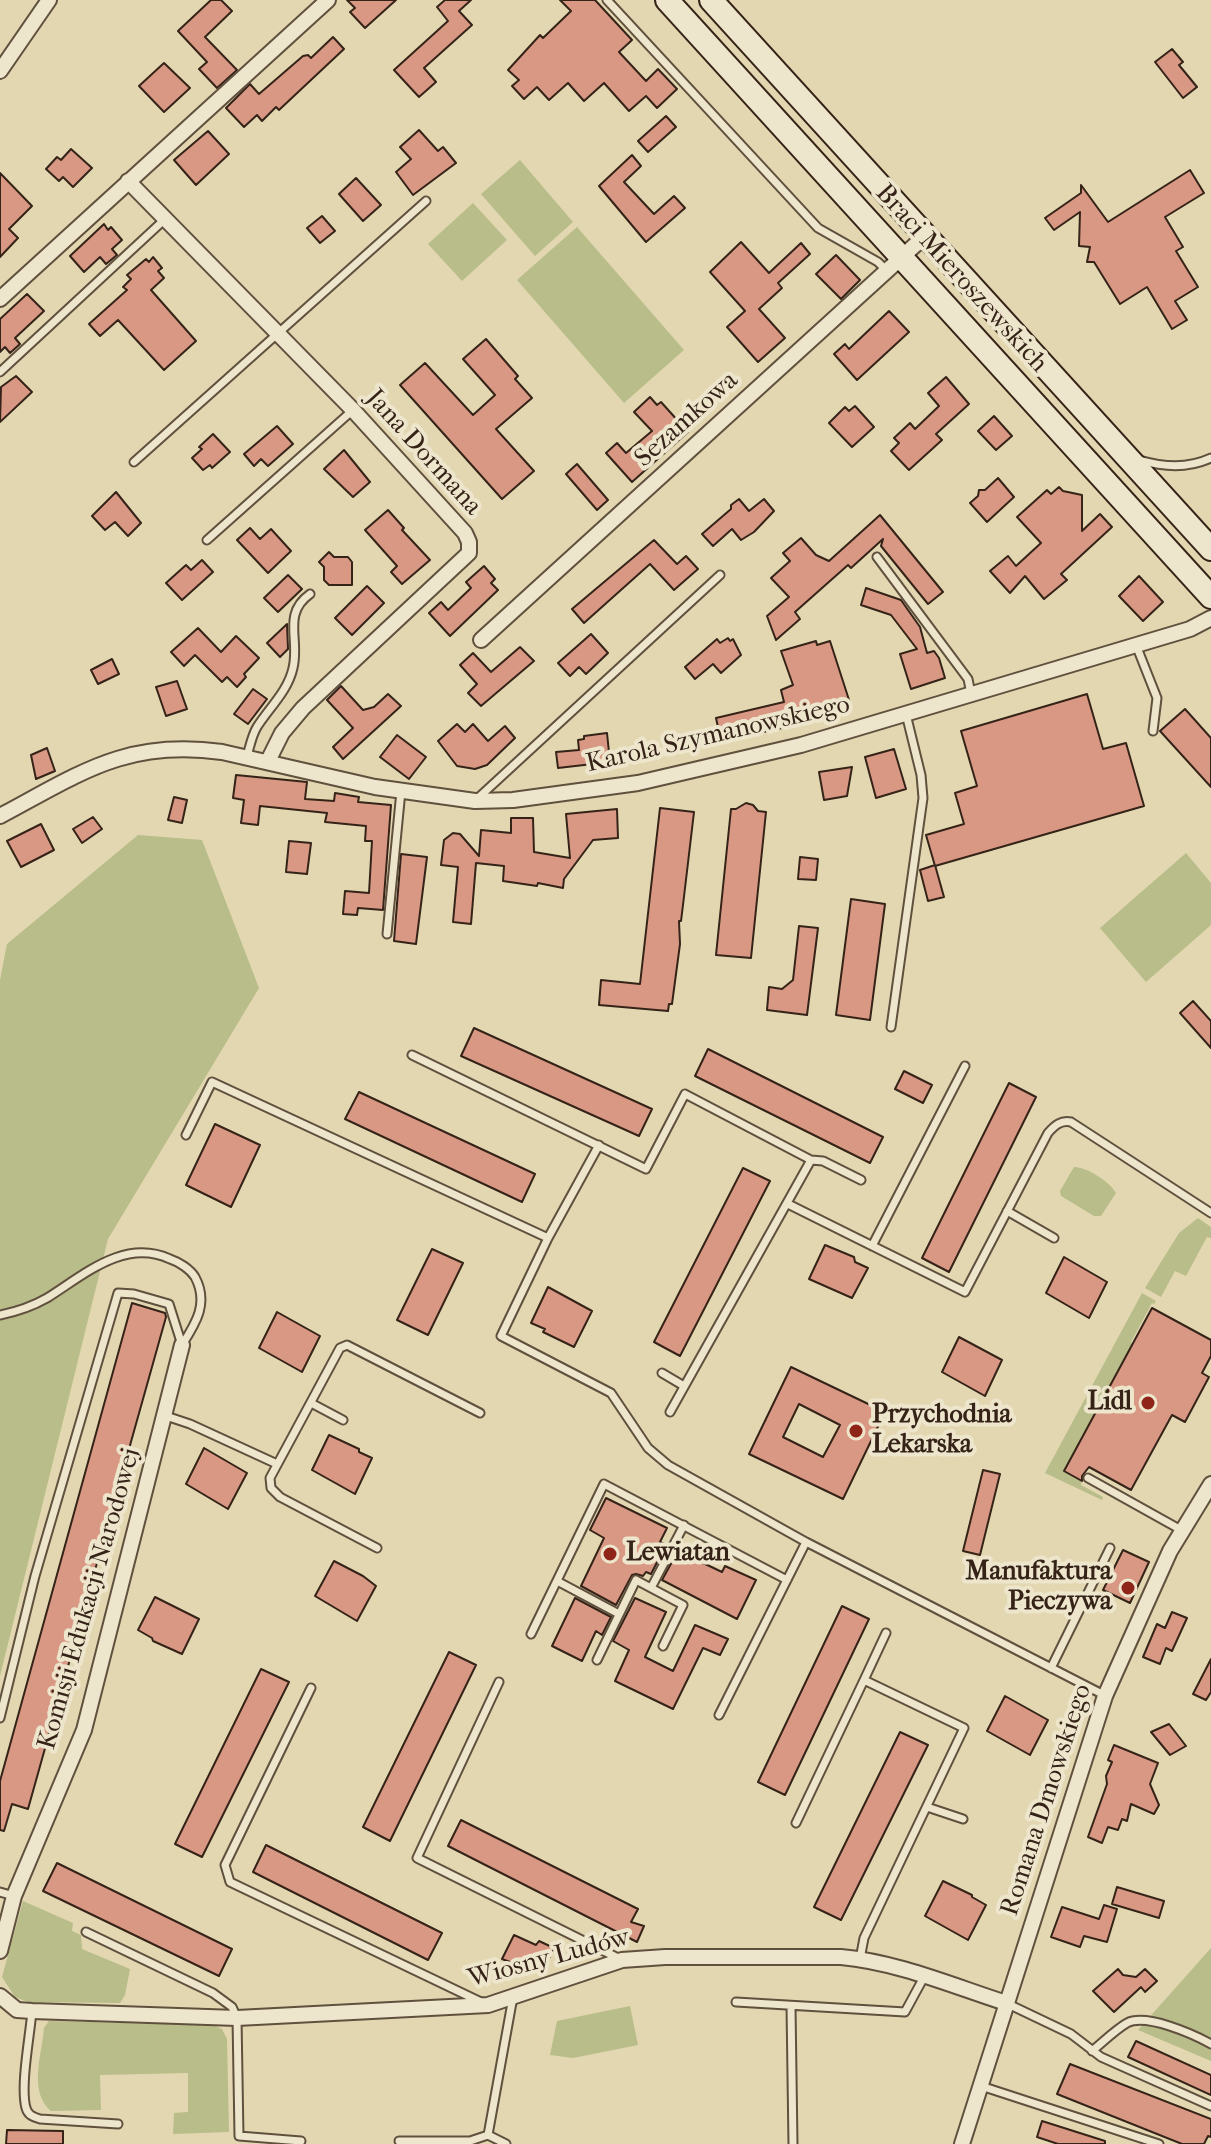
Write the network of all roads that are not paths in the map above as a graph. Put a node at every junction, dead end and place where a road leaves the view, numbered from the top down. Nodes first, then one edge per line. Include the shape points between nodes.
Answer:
1 (49, 0) edge
2 (328, 0) edge
3 (607, 0) edge
4 (667, 0) edge
5 (711, 0) edge
6 (0, 71) edge
7 (128, 181) junction
8 (426, 201) dead end
9 (164, 220) junction
10 (925, 236) junction
11 (894, 263) junction
12 (0, 299) edge
13 (277, 333) junction
14 (0, 372) edge
15 (353, 410) junction
16 (1128, 458) junction
17 (1211, 458) edge
18 (134, 462) dead end
19 (207, 540) dead end
20 (1208, 548) edge
21 (877, 557) dead end
22 (720, 575) dead end
23 (310, 594) dead end
24 (1211, 597) edge
25 (1211, 618) edge
26 (481, 640) dead end
27 (1136, 645) junction
28 (971, 694) junction
29 (906, 714) junction
30 (1153, 731) dead end
31 (247, 756) junction
32 (268, 761) junction
33 (401, 791) junction
34 (475, 801) junction
35 (0, 816) edge
36 (387, 934) dead end
37 (891, 1027) dead end
38 (412, 1055) dead end
39 (965, 1066) dead end
40 (186, 1135) dead end
41 (599, 1145) junction
42 (811, 1160) junction
43 (861, 1180) dead end
44 (788, 1204) junction
45 (1007, 1211) junction
46 (1211, 1213) edge
47 (548, 1238) junction
48 (1054, 1238) dead end
49 (872, 1246) junction
50 (0, 1315) edge
51 (182, 1345) junction
52 (662, 1373) dead end
53 (684, 1386) junction
54 (311, 1403) junction
55 (670, 1412) dead end
56 (480, 1413) dead end
57 (166, 1416) junction
58 (343, 1420) dead end
59 (277, 1464) junction
60 (1088, 1478) dead end
61 (1211, 1484) edge
62 (684, 1525) junction
63 (1183, 1531) junction
64 (806, 1542) junction
65 (377, 1548) dead end
66 (1110, 1548) dead end
67 (787, 1580) junction
68 (557, 1581) junction
69 (651, 1588) junction
70 (619, 1614) junction
71 (886, 1633) dead end
72 (531, 1634) dead end
73 (663, 1646) dead end
74 (597, 1660) dead end
75 (1051, 1668) junction
76 (864, 1680) junction
77 (499, 1682) dead end
78 (311, 1688) dead end
79 (1105, 1696) junction
80 (719, 1715) dead end
81 (0, 1718) edge
82 (927, 1807) junction
83 (963, 1819) dead end
84 (796, 1823) dead end
85 (7, 1894) edge
86 (86, 1932) dead end
87 (0, 1951) edge
88 (860, 1959) junction
89 (622, 1960) junction
90 (924, 1977) junction
91 (513, 1997) junction
92 (2, 1998) edge
93 (736, 2002) dead end
94 (1006, 2003) junction
95 (488, 2005) junction
96 (791, 2006) junction
97 (32, 2011) junction
98 (237, 2018) junction
99 (1211, 2044) edge
100 (1092, 2051) junction
101 (981, 2086) junction
102 (1211, 2106) edge
103 (118, 2124) dead end
104 (488, 2135) junction
105 (301, 2141) dead end
106 (399, 2141) dead end
107 (506, 2144) edge
108 (793, 2144) edge
109 (962, 2144) edge
110 (1159, 2144) edge

1 - 6 street
2 - 7 street
3 - 11 lane via 818,228 878,262
4 - 11 main road, Braci Mieroszewskich
5 - 10 main road, Braci Mieroszewskich
7 - 9 street, Jana Dormana
7 - 12 street
8 - 13 lane
9 - 13 street, Jana Dormana
9 - 14 lane
10 - 11 street, Sezamkowa
10 - 16 main road, Braci Mieroszewskich
11 - 24 main road, Braci Mieroszewskich
11 - 26 street, Sezamkowa
13 - 15 street, Jana Dormana
13 - 18 lane
15 - 19 lane
15 - 32 street, Jana Dormana via 465,533 469,553 303,708
16 - 17 lane via 1167,466 1195,465
16 - 20 main road, Braci Mieroszewskich
21 - 28 lane via 968,679
22 - 34 lane
23 - 31 lane via 297,603 293,618 296,640 286,686 255,730
25 - 27 street, Karola Szymanowskiego
27 - 28 street, Karola Szymanowskiego
27 - 30 lane via 1157,698
28 - 29 street, Karola Szymanowskiego
29 - 34 street, Karola Szymanowskiego via 638,783
29 - 37 lane via 923,798
31 - 32 street, Karola Szymanowskiego
31 - 35 street, Karola Szymanowskiego via 199,749 113,758
32 - 33 street, Karola Szymanowskiego
33 - 34 street, Karola Szymanowskiego
33 - 36 lane
38 - 41 lane
39 - 49 lane
40 - 47 lane via 212,1082
41 - 42 lane via 646,1169 685,1094
41 - 47 lane
42 - 43 lane
42 - 44 lane
44 - 49 lane
44 - 53 lane
45 - 46 lane via 1048,1133 1066,1121
45 - 48 lane
45 - 49 lane via 965,1292
47 - 64 lane via 501,1336 601,1386 618,1400 662,1461
50 - 51 lane via 45,1299 74,1278 125,1254 158,1254 193,1273 203,1295 196,1323
51 - 57 street, Komisji Edukacji Narodowej
51 - 81 lane via 169,1304 118,1293 35,1576
52 - 53 lane
53 - 55 lane
54 - 56 lane via 340,1348 347,1345
54 - 58 lane
54 - 59 lane
57 - 59 lane
57 - 85 street, Komisji Edukacji Narodowej via 84,1730
59 - 65 lane via 270,1478 280,1497
60 - 63 lane
61 - 63 street, Romana Dmowskiego
62 - 67 lane
62 - 68 lane via 604,1484
62 - 69 lane
63 - 79 street, Romana Dmowskiego
64 - 67 lane
64 - 75 lane
66 - 75 lane
67 - 80 lane
68 - 70 lane
68 - 72 lane
69 - 70 lane via 636,1580
69 - 73 lane via 683,1605
70 - 74 lane
71 - 76 lane
75 - 79 lane
76 - 82 lane via 964,1728
76 - 84 lane
77 - 89 lane via 417,1858
78 - 95 lane via 225,1865 230,1882
79 - 94 street, Romana Dmowskiego
82 - 83 lane
82 - 88 lane via 864,1938
85 - 87 street, Komisji Edukacji Narodowej
86 - 98 lane via 213,1993 232,2007
88 - 89 street, Wiosny Ludów
88 - 90 street, Wiosny Ludów
89 - 91 street, Wiosny Ludów
90 - 94 street, Wiosny Ludów
90 - 96 lane via 905,2012
91 - 95 street, Wiosny Ludów
91 - 104 lane
92 - 97 street, Wiosny Ludów via 17,2010
93 - 96 lane
94 - 100 lane via 1071,2034
94 - 101 street, Romana Dmowskiego
95 - 98 street, Wiosny Ludów
96 - 108 lane
97 - 98 street, Wiosny Ludów
97 - 103 lane via 25,2094 31,2116
98 - 105 lane via 239,2136
99 - 100 lane via 1142,2019 1128,2022
100 - 102 lane
101 - 109 street, Romana Dmowskiego
101 - 110 lane
104 - 106 lane via 470,2141
104 - 107 lane

